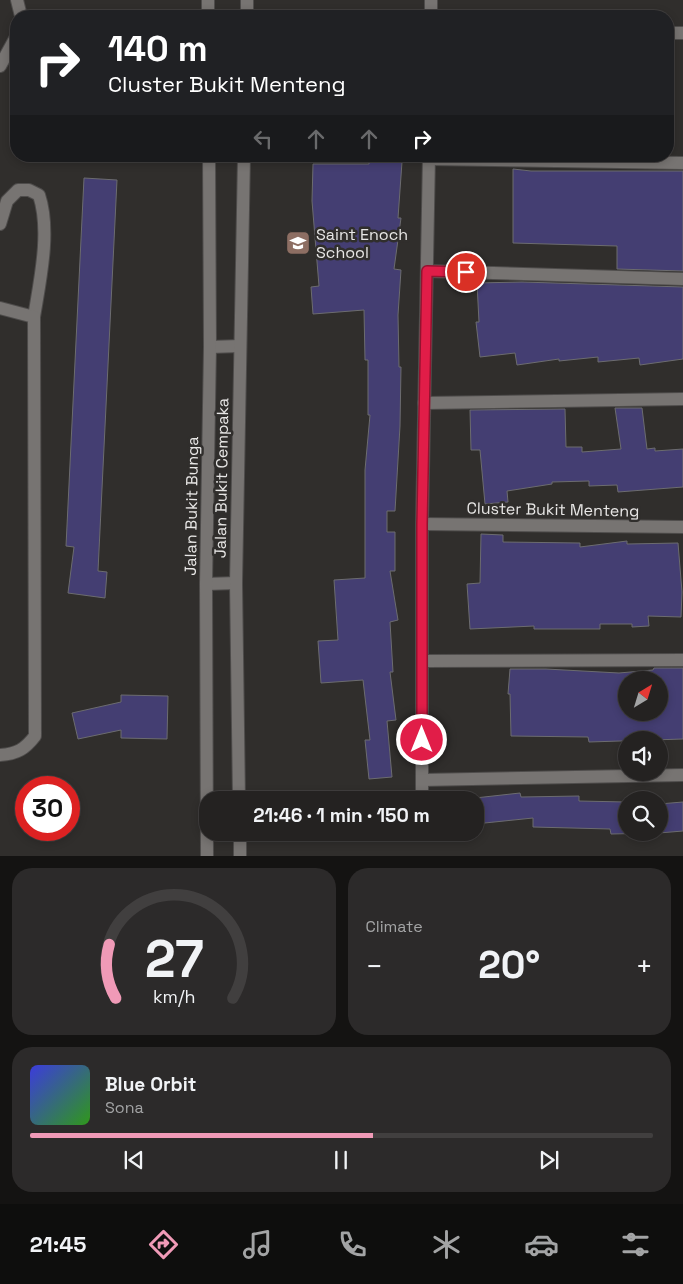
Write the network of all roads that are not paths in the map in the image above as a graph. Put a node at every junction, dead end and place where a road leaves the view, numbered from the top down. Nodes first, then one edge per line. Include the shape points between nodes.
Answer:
1 (10, 48) edge
2 (0, 66) edge
3 (209, 162) edge
4 (244, 162) edge
5 (429, 162) edge
6 (632, 162) edge
7 (683, 163) edge
8 (0, 224) edge
9 (427, 271) junction
10 (683, 279) edge
11 (0, 308) edge
12 (34, 317) junction
13 (210, 346) junction
14 (240, 346) junction
15 (683, 399) edge
16 (424, 403) junction
17 (422, 524) junction
18 (683, 527) edge
19 (236, 583) junction
20 (206, 584) junction
21 (683, 660) edge
22 (422, 661) junction
23 (0, 755) edge
24 (683, 775) edge
25 (422, 780) junction
26 (239, 791) edge
27 (422, 791) edge
28 (240, 841) edge
29 (207, 856) edge
30 (240, 856) edge

1 - 2 street
3 - 13 street, Jalan Bukit Bunga
4 - 14 street, Jalan Bukit Cempaka
5 - 9 street
6 - 7 street
8 - 12 street via 8,201 18,190 39,194 44,210
9 - 10 street
9 - 16 street
11 - 12 street
12 - 23 street via 35,736 26,748
13 - 14 street
13 - 20 street, Jalan Bukit Bunga
14 - 19 street, Jalan Bukit Cempaka
15 - 16 street
16 - 17 street
17 - 18 street, Cluster Bukit Menteng
17 - 22 street
19 - 20 street
19 - 26 street, Jalan Bukit Cempaka
20 - 29 street, Jalan Bukit Bunga
21 - 22 street
22 - 25 street
24 - 25 street
25 - 27 street
28 - 30 street

